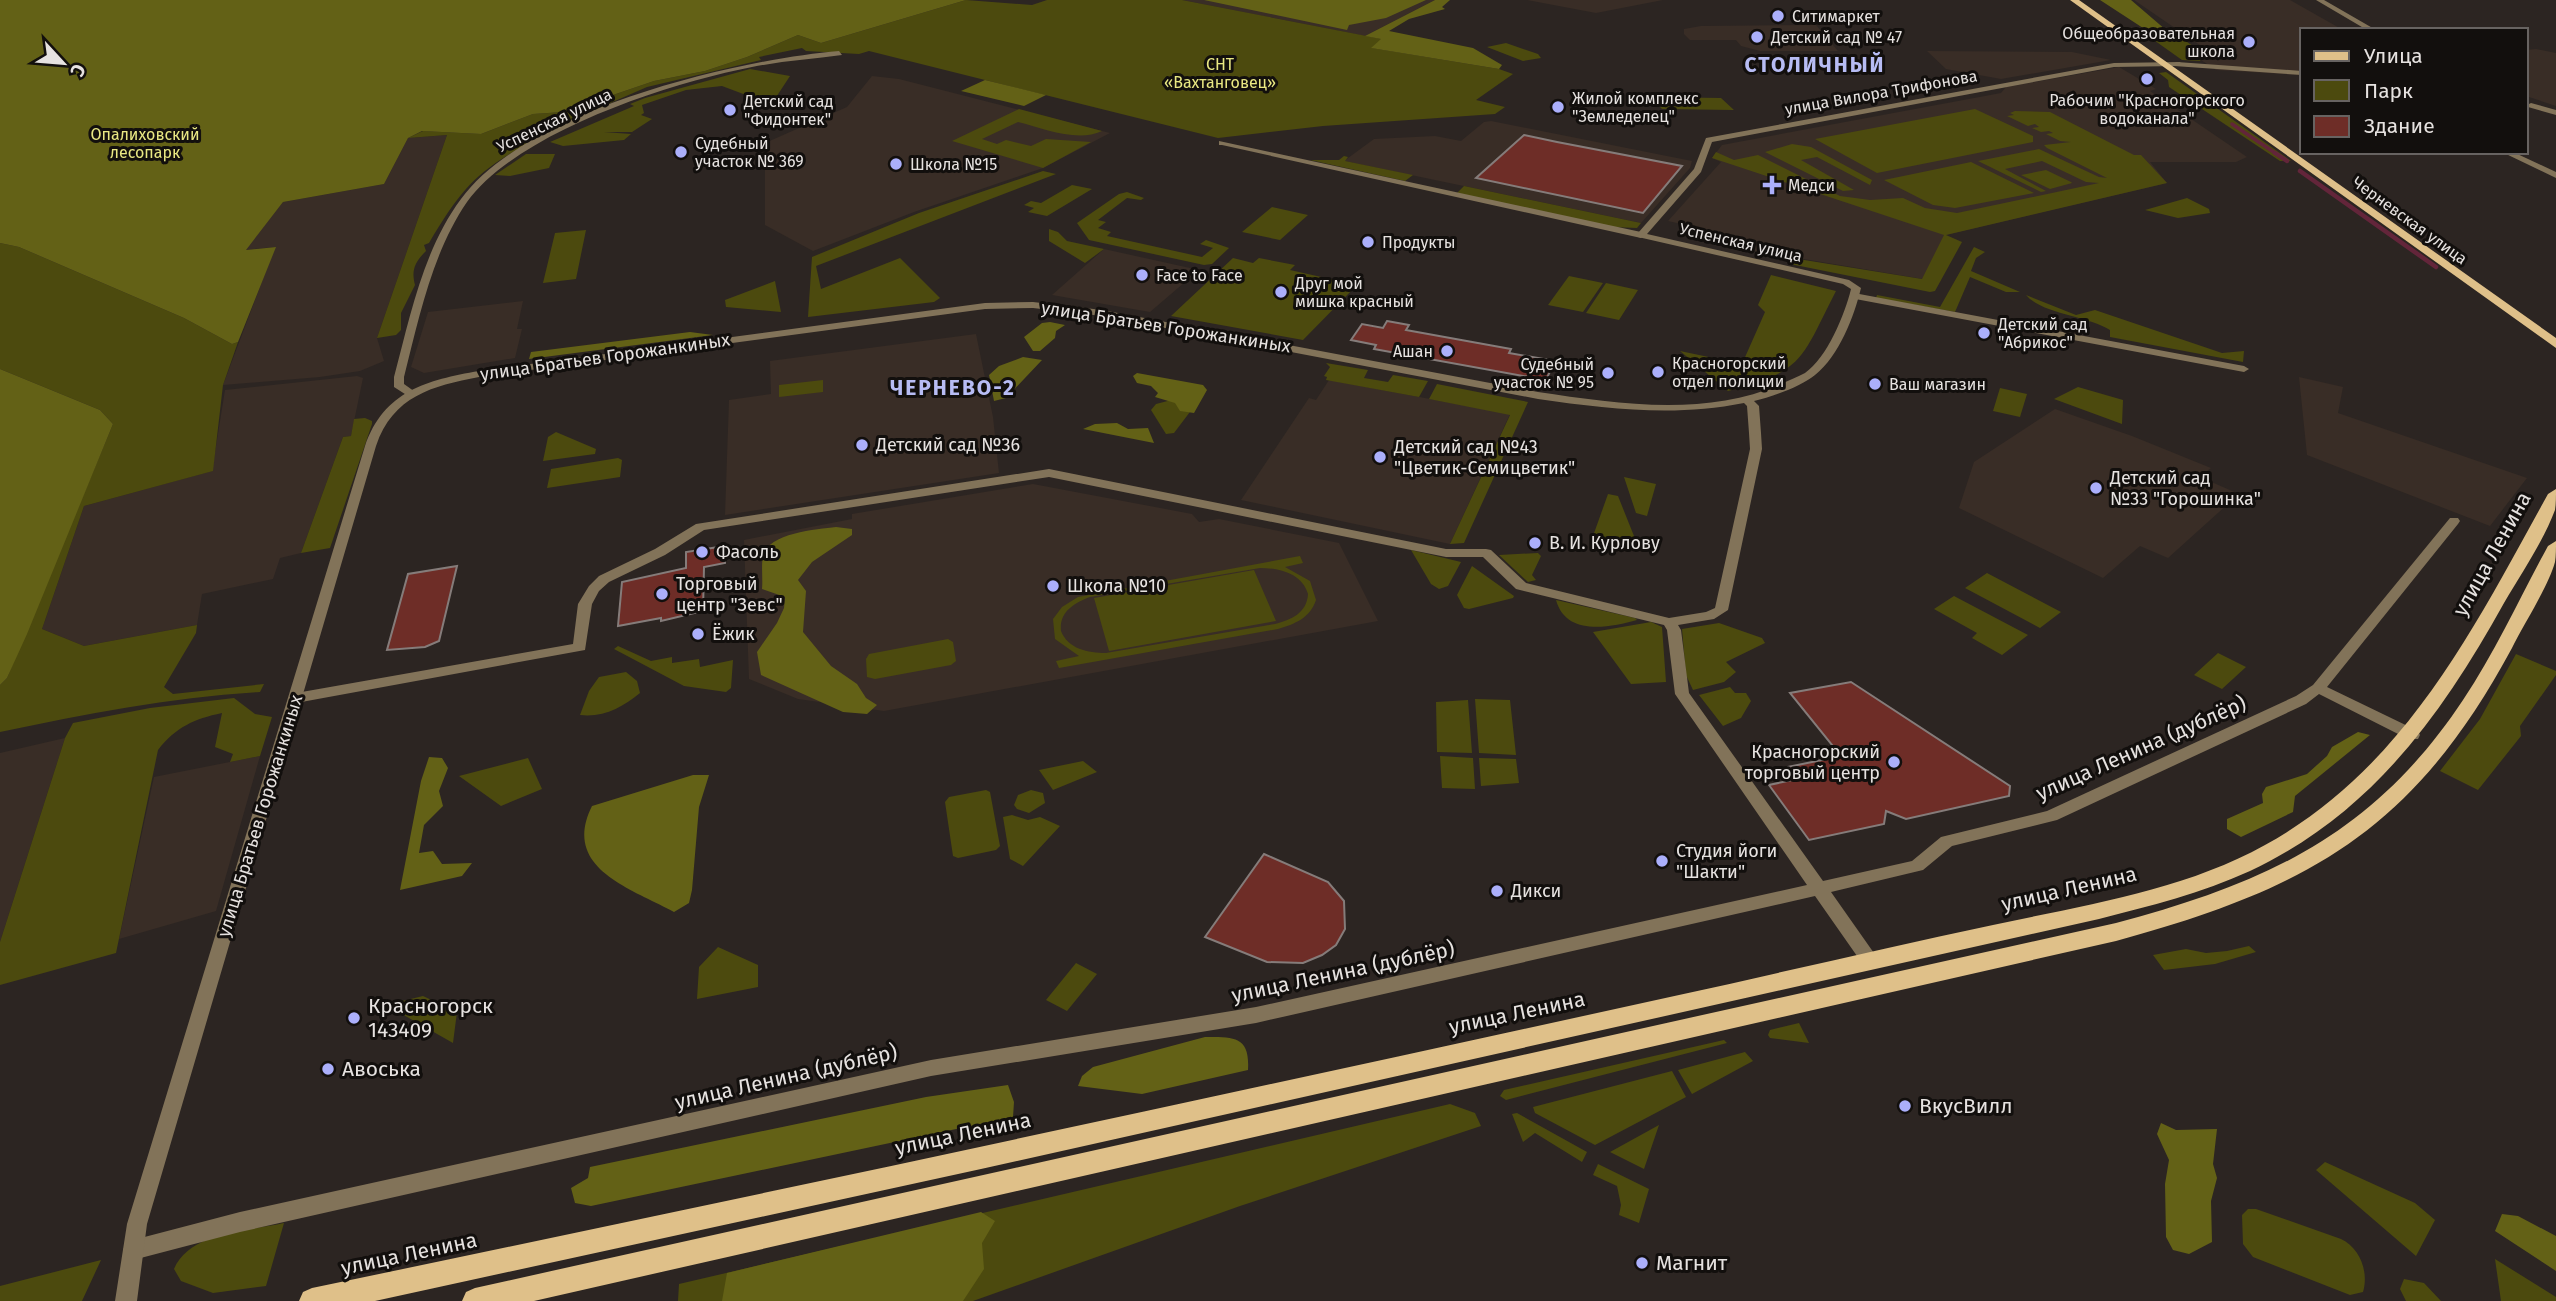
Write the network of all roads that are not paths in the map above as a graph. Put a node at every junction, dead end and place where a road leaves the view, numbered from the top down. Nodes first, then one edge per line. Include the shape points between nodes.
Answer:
1 (2074, 0) edge
2 (2085, 0) edge
3 (2319, 0) edge
4 (2369, 28) edge
5 (839, 53) dead end
6 (2161, 64) junction
7 (2176, 64) junction
8 (2300, 73) edge
9 (2528, 104) edge
10 (2556, 113) edge
11 (1222, 143) dead end
12 (2300, 152) edge
13 (2303, 154) edge
14 (2510, 154) edge
15 (2556, 175) edge
16 (1641, 235) junction
17 (1854, 296) junction
18 (2556, 333) edge
19 (2556, 344) edge
20 (2244, 369) dead end
21 (412, 394) junction
22 (1747, 399) junction
23 (2556, 495) edge
24 (2454, 521) dead end
25 (2556, 546) edge
26 (1669, 622) junction
27 (2318, 688) junction
28 (296, 698) junction
29 (2413, 735) junction
30 (1819, 887) junction
31 (1870, 961) junction
32 (133, 1250) junction
33 (126, 1301) edge
34 (312, 1301) edge
35 (475, 1301) edge

1 - 6 main road, Черневская улица
2 - 7 main road, Черневская улица
3 - 4 street
5 - 21 street, Успенская улица via 785,57 655,91 570,126 493,169 453,219 428,277 399,377 398,385
6 - 7 street, улица Вилора Трифонова
6 - 16 street, улица Вилора Трифонова via 2114,65 1715,137 1707,143 1698,170
6 - 19 main road, Черневская улица
7 - 8 street, улица Вилора Трифонова
7 - 12 main road, Черневская улица
9 - 10 street
11 - 16 street, Успенская улица
13 - 18 main road, Черневская улица
14 - 15 street
16 - 17 street, Успенская улица via 1846,282 1856,288
17 - 20 street, Успенская улица
17 - 22 street, улица Братьев Горожанкиных via 1818,368 1795,383
21 - 22 street, улица Братьев Горожанкиных via 449,381 516,369 942,311 1033,305 1113,315 1609,406 1688,406
21 - 28 street, улица Братьев Горожанкиных via 379,426
22 - 26 street via 1753,406 1756,449 1721,610
23 - 29 main road, улица Ленина via 2447,688
24 - 27 street, улица Ленина (дублёр)
25 - 35 main road via 2459,722 2417,775 2339,843 2250,892 2192,913
26 - 28 street via 1521,586 1486,553 1446,553 1049,472 700,527 604,579 594,589 585,604 580,647
26 - 30 street via 1674,630 1679,691
27 - 29 street
27 - 30 street, улица Ленина (дублёр) via 2051,816 1947,841 1917,866
28 - 32 street, улица Братьев Горожанкиных via 195,1027
29 - 31 main road, улица Ленина via 2370,781 2322,818 2273,850 2228,871 2098,910
30 - 31 street
30 - 32 street, улица Ленина (дублёр) via 1256,1015 931,1068 240,1222
31 - 34 main road, улица Ленина
32 - 33 street, улица Братьев Горожанкиных

